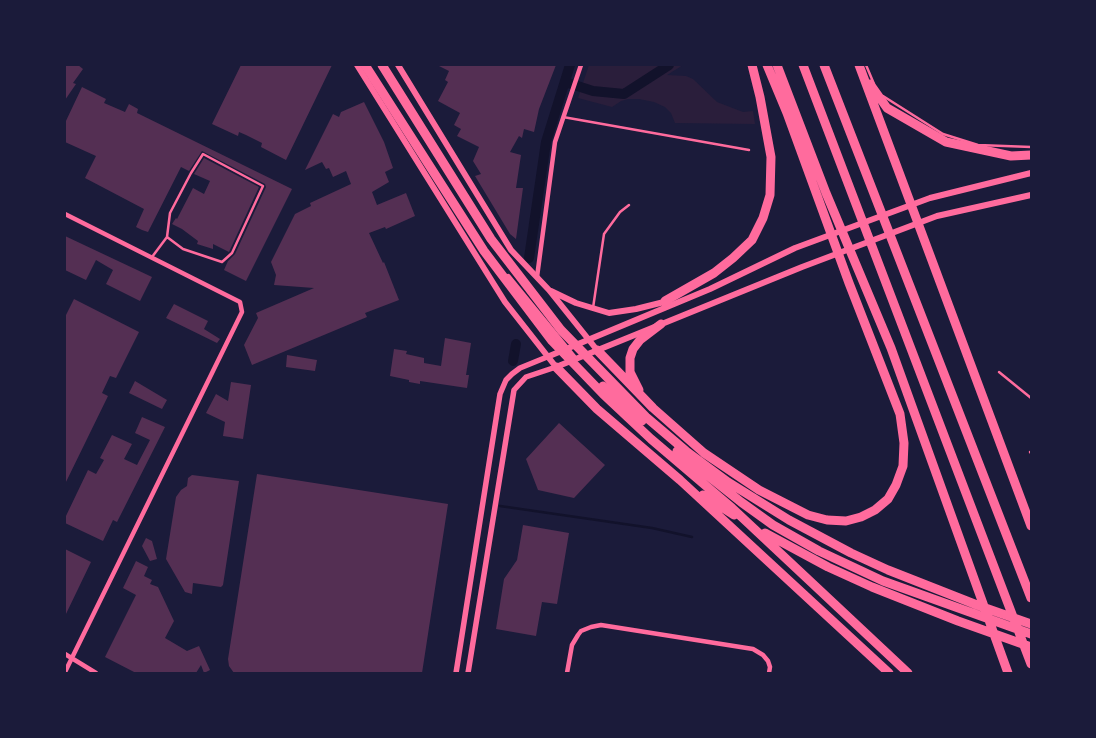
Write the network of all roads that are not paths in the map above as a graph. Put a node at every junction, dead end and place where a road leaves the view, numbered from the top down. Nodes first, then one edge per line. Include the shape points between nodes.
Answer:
1 (357, 65) edge
2 (365, 65) edge
3 (382, 65) edge
4 (398, 65) edge
5 (581, 65) edge
6 (752, 65) edge
7 (767, 65) edge
8 (777, 65) edge
9 (803, 65) edge
10 (824, 65) edge
11 (858, 65) edge
12 (866, 65) edge
13 (563, 117) junction
14 (1031, 147) edge
15 (749, 150) dead end
16 (1031, 155) edge
17 (1031, 173) edge
18 (1031, 195) edge
19 (629, 205) dead end
20 (65, 214) edge
21 (449, 214) junction
22 (167, 236) junction
23 (152, 257) junction
24 (537, 279) junction
25 (549, 290) junction
26 (692, 297) junction
27 (665, 301) junction
28 (593, 309) junction
29 (660, 324) junction
30 (587, 339) junction
31 (567, 348) junction
32 (597, 350) junction
33 (547, 357) junction
34 (576, 359) junction
35 (556, 367) junction
36 (999, 372) dead end
37 (1031, 398) edge
38 (653, 408) junction
39 (704, 453) junction
40 (680, 480) junction
41 (773, 524) junction
42 (1031, 526) edge
43 (1031, 598) edge
44 (1031, 624) edge
45 (1031, 634) edge
46 (1031, 647) edge
47 (65, 654) edge
48 (72, 658) junction
49 (1031, 664) edge
50 (65, 672) edge
51 (96, 673) edge
52 (456, 673) edge
53 (468, 673) edge
54 (568, 673) edge
55 (769, 673) edge
56 (889, 673) edge
57 (908, 673) edge
58 (1008, 673) edge

1 - 21 main road
2 - 57 highway via 484,252 552,341 651,439 732,508
3 - 44 highway via 491,239 561,330 646,417 728,482 789,520 888,570
4 - 24 main road via 511,250
5 - 13 street
6 - 27 highway via 771,157 770,196 763,218 752,240 734,258
7 - 39 highway via 900,414 903,466 888,499 875,510 846,521 827,520 791,507
8 - 58 highway via 891,348
9 - 49 highway
10 - 43 highway
11 - 16 highway via 887,108 946,142 1011,156
11 - 42 highway
12 - 14 lane via 878,92 943,134 978,145
13 - 15 lane
13 - 24 street via 555,142
17 - 26 main road via 930,198 795,248
18 - 29 main road via 937,216
19 - 28 lane via 604,234
20 - 23 street
21 - 31 main road via 515,285
21 - 33 main road via 505,302
22 - 22 lane via 183,249 222,262 232,253 263,186 203,154 170,213
22 - 23 lane
23 - 48 street via 240,302 242,312
24 - 25 main road
25 - 28 main road
25 - 30 main road
26 - 27 main road
26 - 30 main road
27 - 28 main road via 636,310 609,313
29 - 32 main road
29 - 38 highway via 640,340 630,358 635,386
30 - 31 main road
30 - 32 main road
31 - 33 main road
31 - 34 main road
32 - 34 main road
32 - 38 highway
33 - 35 main road
33 - 52 street via 512,374 500,394
34 - 35 main road
34 - 41 highway via 679,453
35 - 40 highway via 597,408
35 - 53 street via 526,376 514,390
36 - 37 lane
38 - 39 highway
39 - 41 highway
40 - 46 highway via 747,523 828,567
40 - 56 highway
41 - 45 highway via 819,551 883,581
47 - 48 street
48 - 50 street
48 - 51 street
54 - 55 street via 572,645 581,631 601,625 753,649 764,655 770,667

